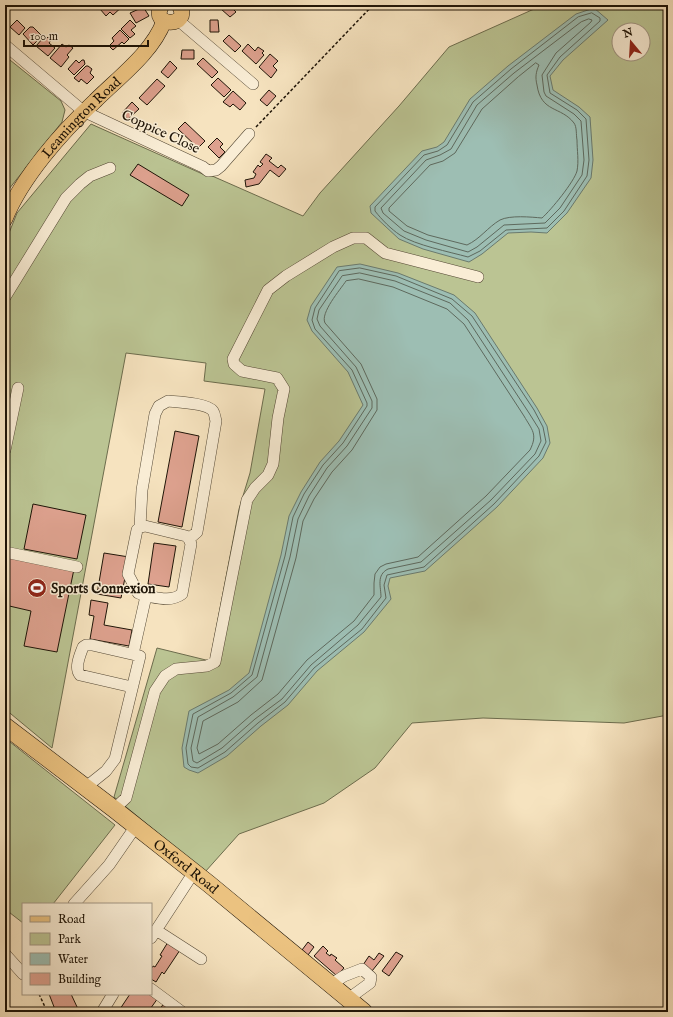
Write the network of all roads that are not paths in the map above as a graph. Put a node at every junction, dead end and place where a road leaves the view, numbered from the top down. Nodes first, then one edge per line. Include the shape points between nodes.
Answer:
1 (162, 5) edge
2 (176, 11) edge
3 (5, 45) edge
4 (252, 84) dead end
5 (84, 111) junction
6 (249, 134) road end
7 (110, 168) dead end
8 (5, 219) edge
9 (478, 277) dead end
10 (5, 297) edge
11 (18, 388) dead end
12 (5, 450) edge
13 (140, 527) junction
14 (189, 539) junction
15 (5, 552) edge
16 (77, 567) dead end
17 (146, 596) junction
18 (136, 655) junction
19 (132, 687) junction
20 (5, 726) edge
21 (86, 788) junction
22 (114, 809) junction
23 (136, 826) junction
24 (194, 872) junction
25 (75, 903) edge
26 (153, 934) edge
27 (5, 954) edge
28 (201, 959) dead end
29 (22, 973) edge
30 (330, 985) junction
31 (152, 990) edge
32 (112, 995) edge
33 (348, 999) junction
34 (102, 1012) edge
35 (182, 1012) edge
36 (364, 1012) edge

1 - 2 main road via 160,15
2 - 4 street
2 - 5 main road, Leamington Road via 148,49
3 - 5 street, Coppice Close
5 - 6 street, Coppice Close via 208,170 216,170
5 - 8 main road, Leamington Road via 44,155 11,204
7 - 10 street via 90,176 66,198
9 - 22 street via 385,253 366,238 353,238 326,251 268,290 233,359 234,364 242,371 277,378 284,389 273,464 268,476 247,500 215,662 207,666 176,669 165,676 155,692 126,798
11 - 12 street
13 - 14 street via 186,536
13 - 14 street via 142,490 155,414 159,406 168,400 197,405 214,412 216,421 197,532
13 - 17 street via 137,530 128,574 138,593
14 - 17 street via 191,544 182,594 170,600
15 - 16 street
17 - 18 street
18 - 19 street
18 - 19 street via 86,645 82,650 78,670 78,673 84,676
19 - 21 street via 115,759 106,771
20 - 21 highway, Oxford Road
21 - 22 highway, Oxford Road
22 - 23 highway, Oxford Road
23 - 24 highway, Oxford Road
23 - 25 street via 109,865
24 - 26 street
24 - 30 highway, Oxford Road
26 - 28 street
27 - 29 street
30 - 33 highway, Oxford Road
30 - 33 street via 362,969 371,977 370,983
31 - 35 street
32 - 34 street
33 - 36 highway, Oxford Road

